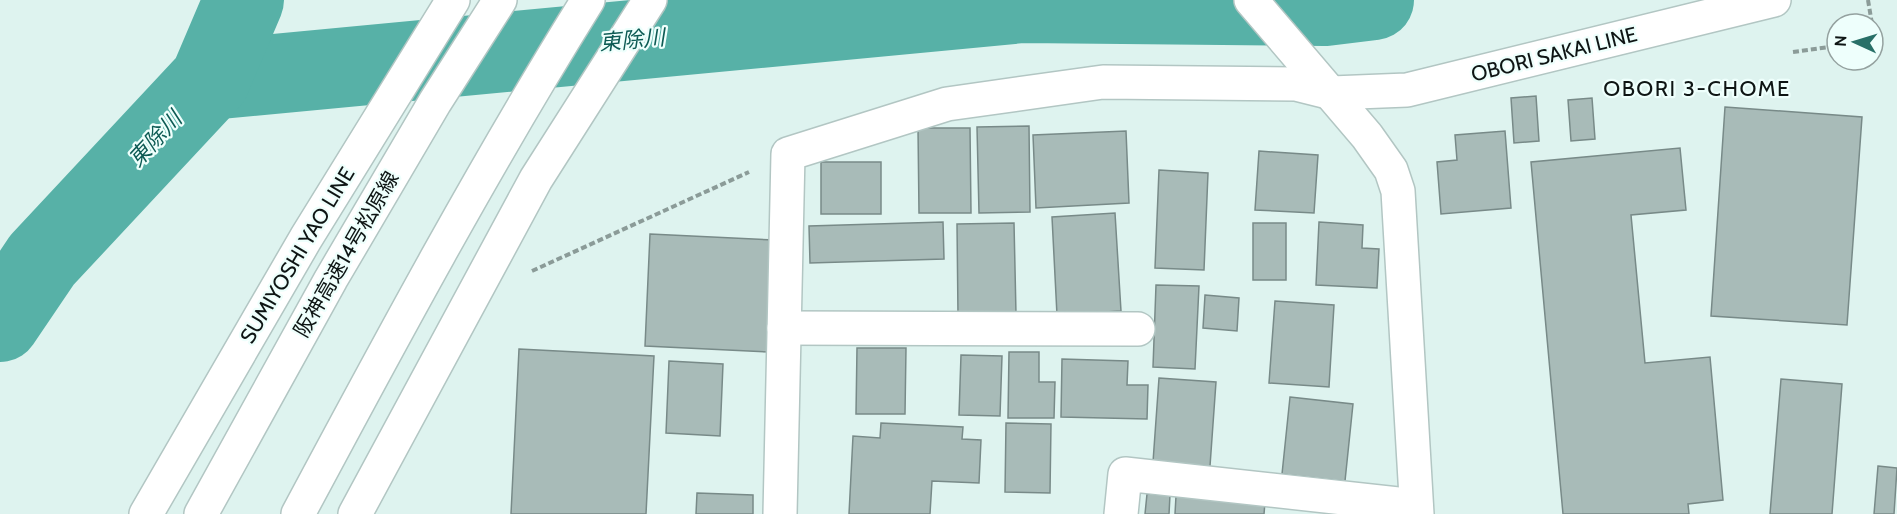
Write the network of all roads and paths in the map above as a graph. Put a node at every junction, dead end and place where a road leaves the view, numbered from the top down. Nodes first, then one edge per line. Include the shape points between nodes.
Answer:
1 (453, 0) edge
2 (489, 0) edge
3 (500, 0) edge
4 (588, 0) edge
5 (650, 0) edge
6 (1251, 0) edge
7 (1774, 0) edge
8 (1825, 48) edge
9 (1792, 52) dead end
10 (1332, 93) junction
11 (435, 102) junction
12 (788, 154) junction
13 (521, 276) dead end
14 (784, 328) junction
15 (1138, 329) dead end
16 (1416, 510) edge
17 (146, 514) edge
18 (201, 514) edge
19 (298, 514) edge
20 (355, 514) edge
21 (780, 514) edge
22 (1121, 514) edge

1 - 17 main road, SUMIYOSHI YAO LINE via 328,202
2 - 11 main road
3 - 11 main road, 阪神高速14号松原線
4 - 19 main road via 411,301
5 - 20 main road via 536,179
6 - 10 main road
7 - 10 main road, OBORI SAKAI LINE via 1407,90
8 - 9 path
10 - 12 main road, OBORI SAKAI LINE via 1296,84 1103,82 947,104
10 - 16 main road via 1391,170 1398,191
11 - 18 main road, 阪神高速14号松原線 via 331,279
12 - 13 path
12 - 14 main road
14 - 15 main road
14 - 21 main road
16 - 22 main road via 1125,474

